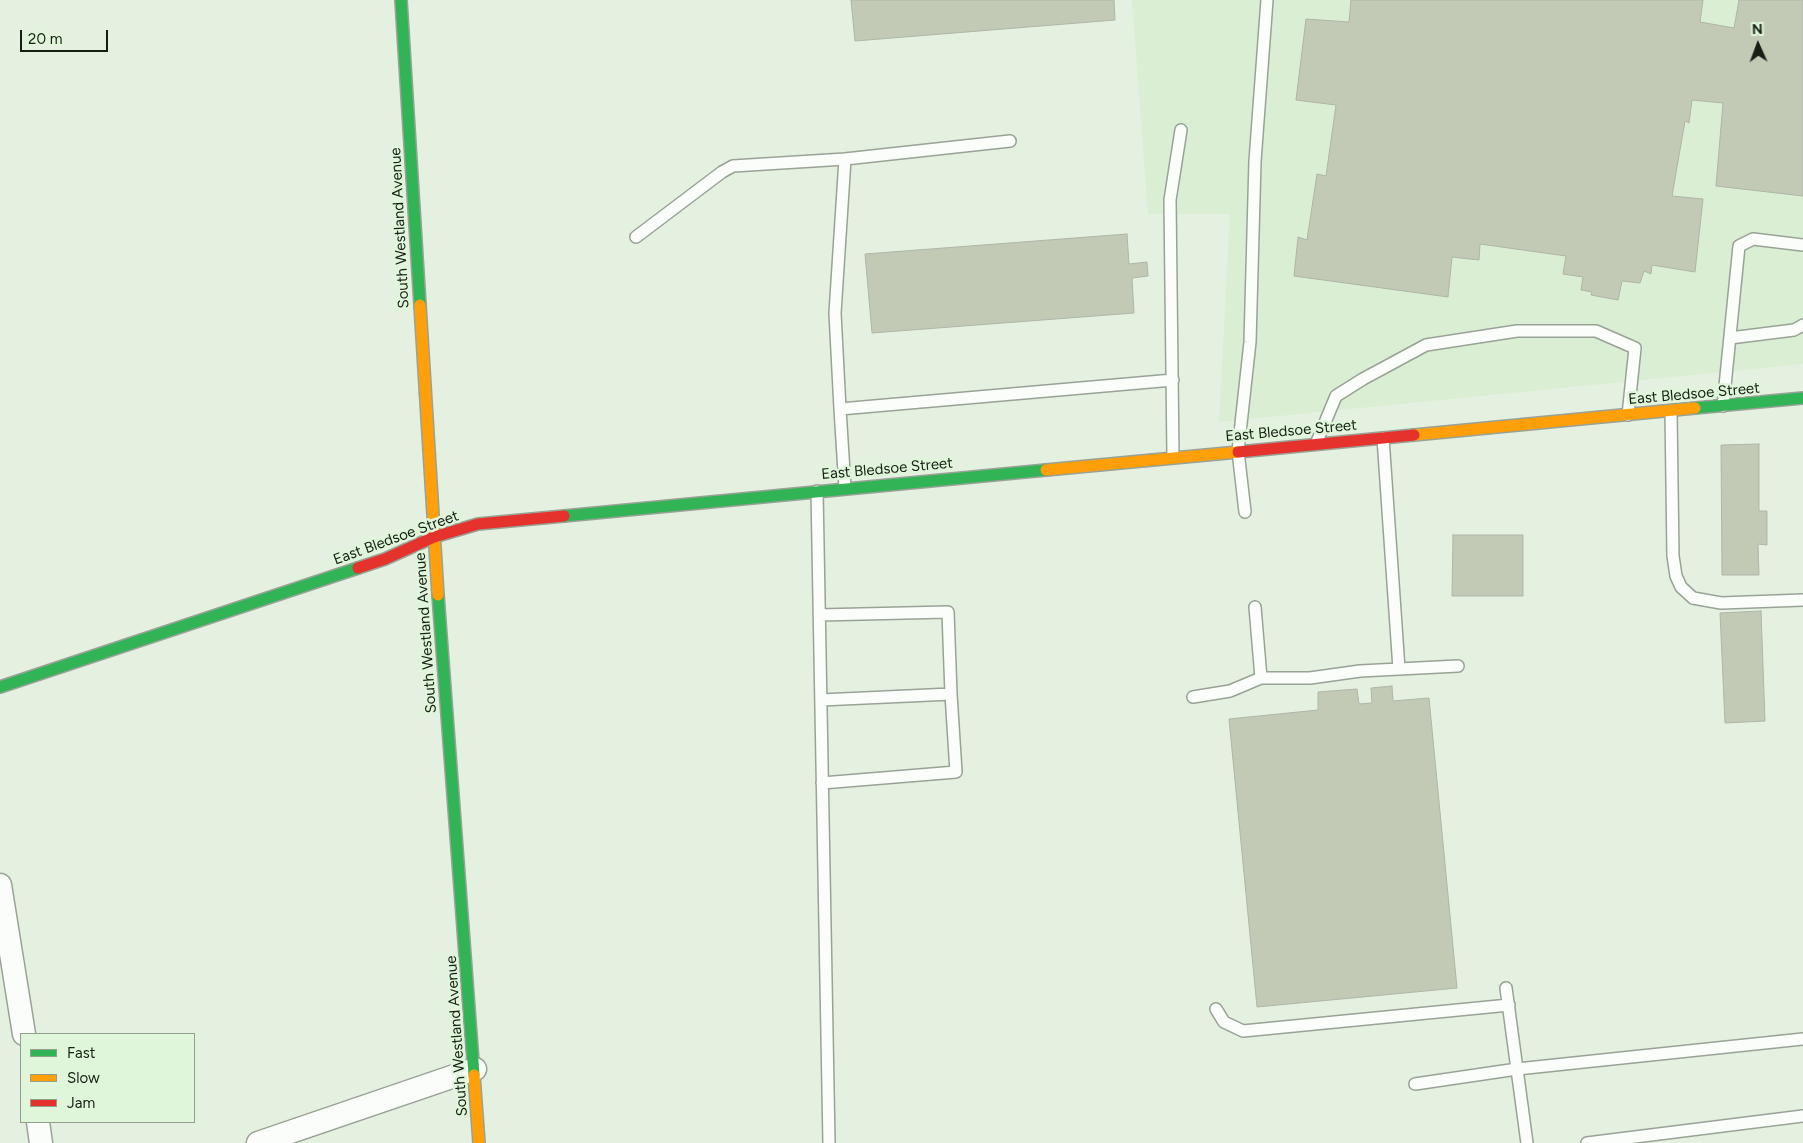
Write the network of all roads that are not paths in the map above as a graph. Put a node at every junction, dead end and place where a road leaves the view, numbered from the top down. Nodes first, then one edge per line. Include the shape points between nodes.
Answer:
1 (401, 0) edge
2 (1267, 0) edge
3 (1181, 130) dead end
4 (1010, 141) dead end
5 (845, 159) junction
6 (636, 237) dead end
7 (1803, 245) edge
8 (1803, 325) edge
9 (1730, 338) junction
10 (1173, 380) junction
11 (1803, 398) edge
12 (1723, 406) junction
13 (840, 409) junction
14 (1671, 411) junction
15 (1628, 415) junction
16 (1384, 438) junction
17 (1315, 444) junction
18 (1238, 451) junction
19 (1173, 458) junction
20 (845, 488) junction
21 (817, 491) junction
22 (1245, 512) dead end
23 (434, 538) junction
24 (1803, 600) edge
25 (1255, 606) dead end
26 (819, 616) junction
27 (1458, 666) dead end
28 (1399, 669) junction
29 (1261, 678) junction
30 (0, 687) edge
31 (951, 694) junction
32 (1193, 697) dead end
33 (821, 700) junction
34 (822, 783) junction
35 (0, 885) edge
36 (1506, 988) dead end
37 (1509, 1006) junction
38 (1216, 1009) dead end
39 (24, 1033) edge
40 (1803, 1039) edge
41 (475, 1069) junction
42 (1517, 1069) junction
43 (1415, 1084) dead end
44 (1803, 1116) edge
45 (38, 1123) edge
46 (41, 1143) edge
47 (258, 1143) edge
48 (479, 1143) edge
49 (829, 1143) edge
50 (1527, 1143) edge
51 (1587, 1143) edge

1 - 23 street, South Westland Avenue
2 - 18 lane via 1255,162 1250,342
3 - 10 lane via 1170,200
4 - 5 lane
5 - 6 lane via 733,166
5 - 13 lane via 835,313
7 - 9 lane via 1753,239 1739,246
8 - 9 lane via 1794,330
9 - 12 lane
10 - 13 lane
10 - 19 lane
11 - 12 street, East Bledsoe Street
12 - 14 street, East Bledsoe Street
13 - 20 lane
14 - 15 street, East Bledsoe Street
14 - 24 lane via 1673,556 1681,587 1693,598 1720,603
15 - 16 street, East Bledsoe Street
15 - 17 lane via 1635,348 1596,331 1518,331 1426,345 1363,379 1336,396
16 - 17 street, East Bledsoe Street
16 - 28 lane
17 - 18 street, East Bledsoe Street
18 - 19 street, East Bledsoe Street
18 - 22 lane
19 - 20 street, East Bledsoe Street
20 - 21 street, East Bledsoe Street
21 - 23 street, East Bledsoe Street via 478,524
21 - 26 lane
23 - 30 street, East Bledsoe Street via 385,560
23 - 41 street, South Westland Avenue
25 - 29 lane
26 - 31 lane via 948,612
26 - 33 lane
27 - 28 lane
28 - 29 lane via 1310,678
29 - 32 lane via 1230,691
31 - 33 lane
31 - 34 lane via 956,772
33 - 34 lane
34 - 49 lane
35 - 39 street
36 - 37 lane
37 - 38 lane via 1243,1031 1224,1022
37 - 42 lane
40 - 42 lane
41 - 47 street
41 - 48 street, South Westland Avenue
42 - 43 lane
42 - 50 lane
44 - 51 lane
45 - 46 street

